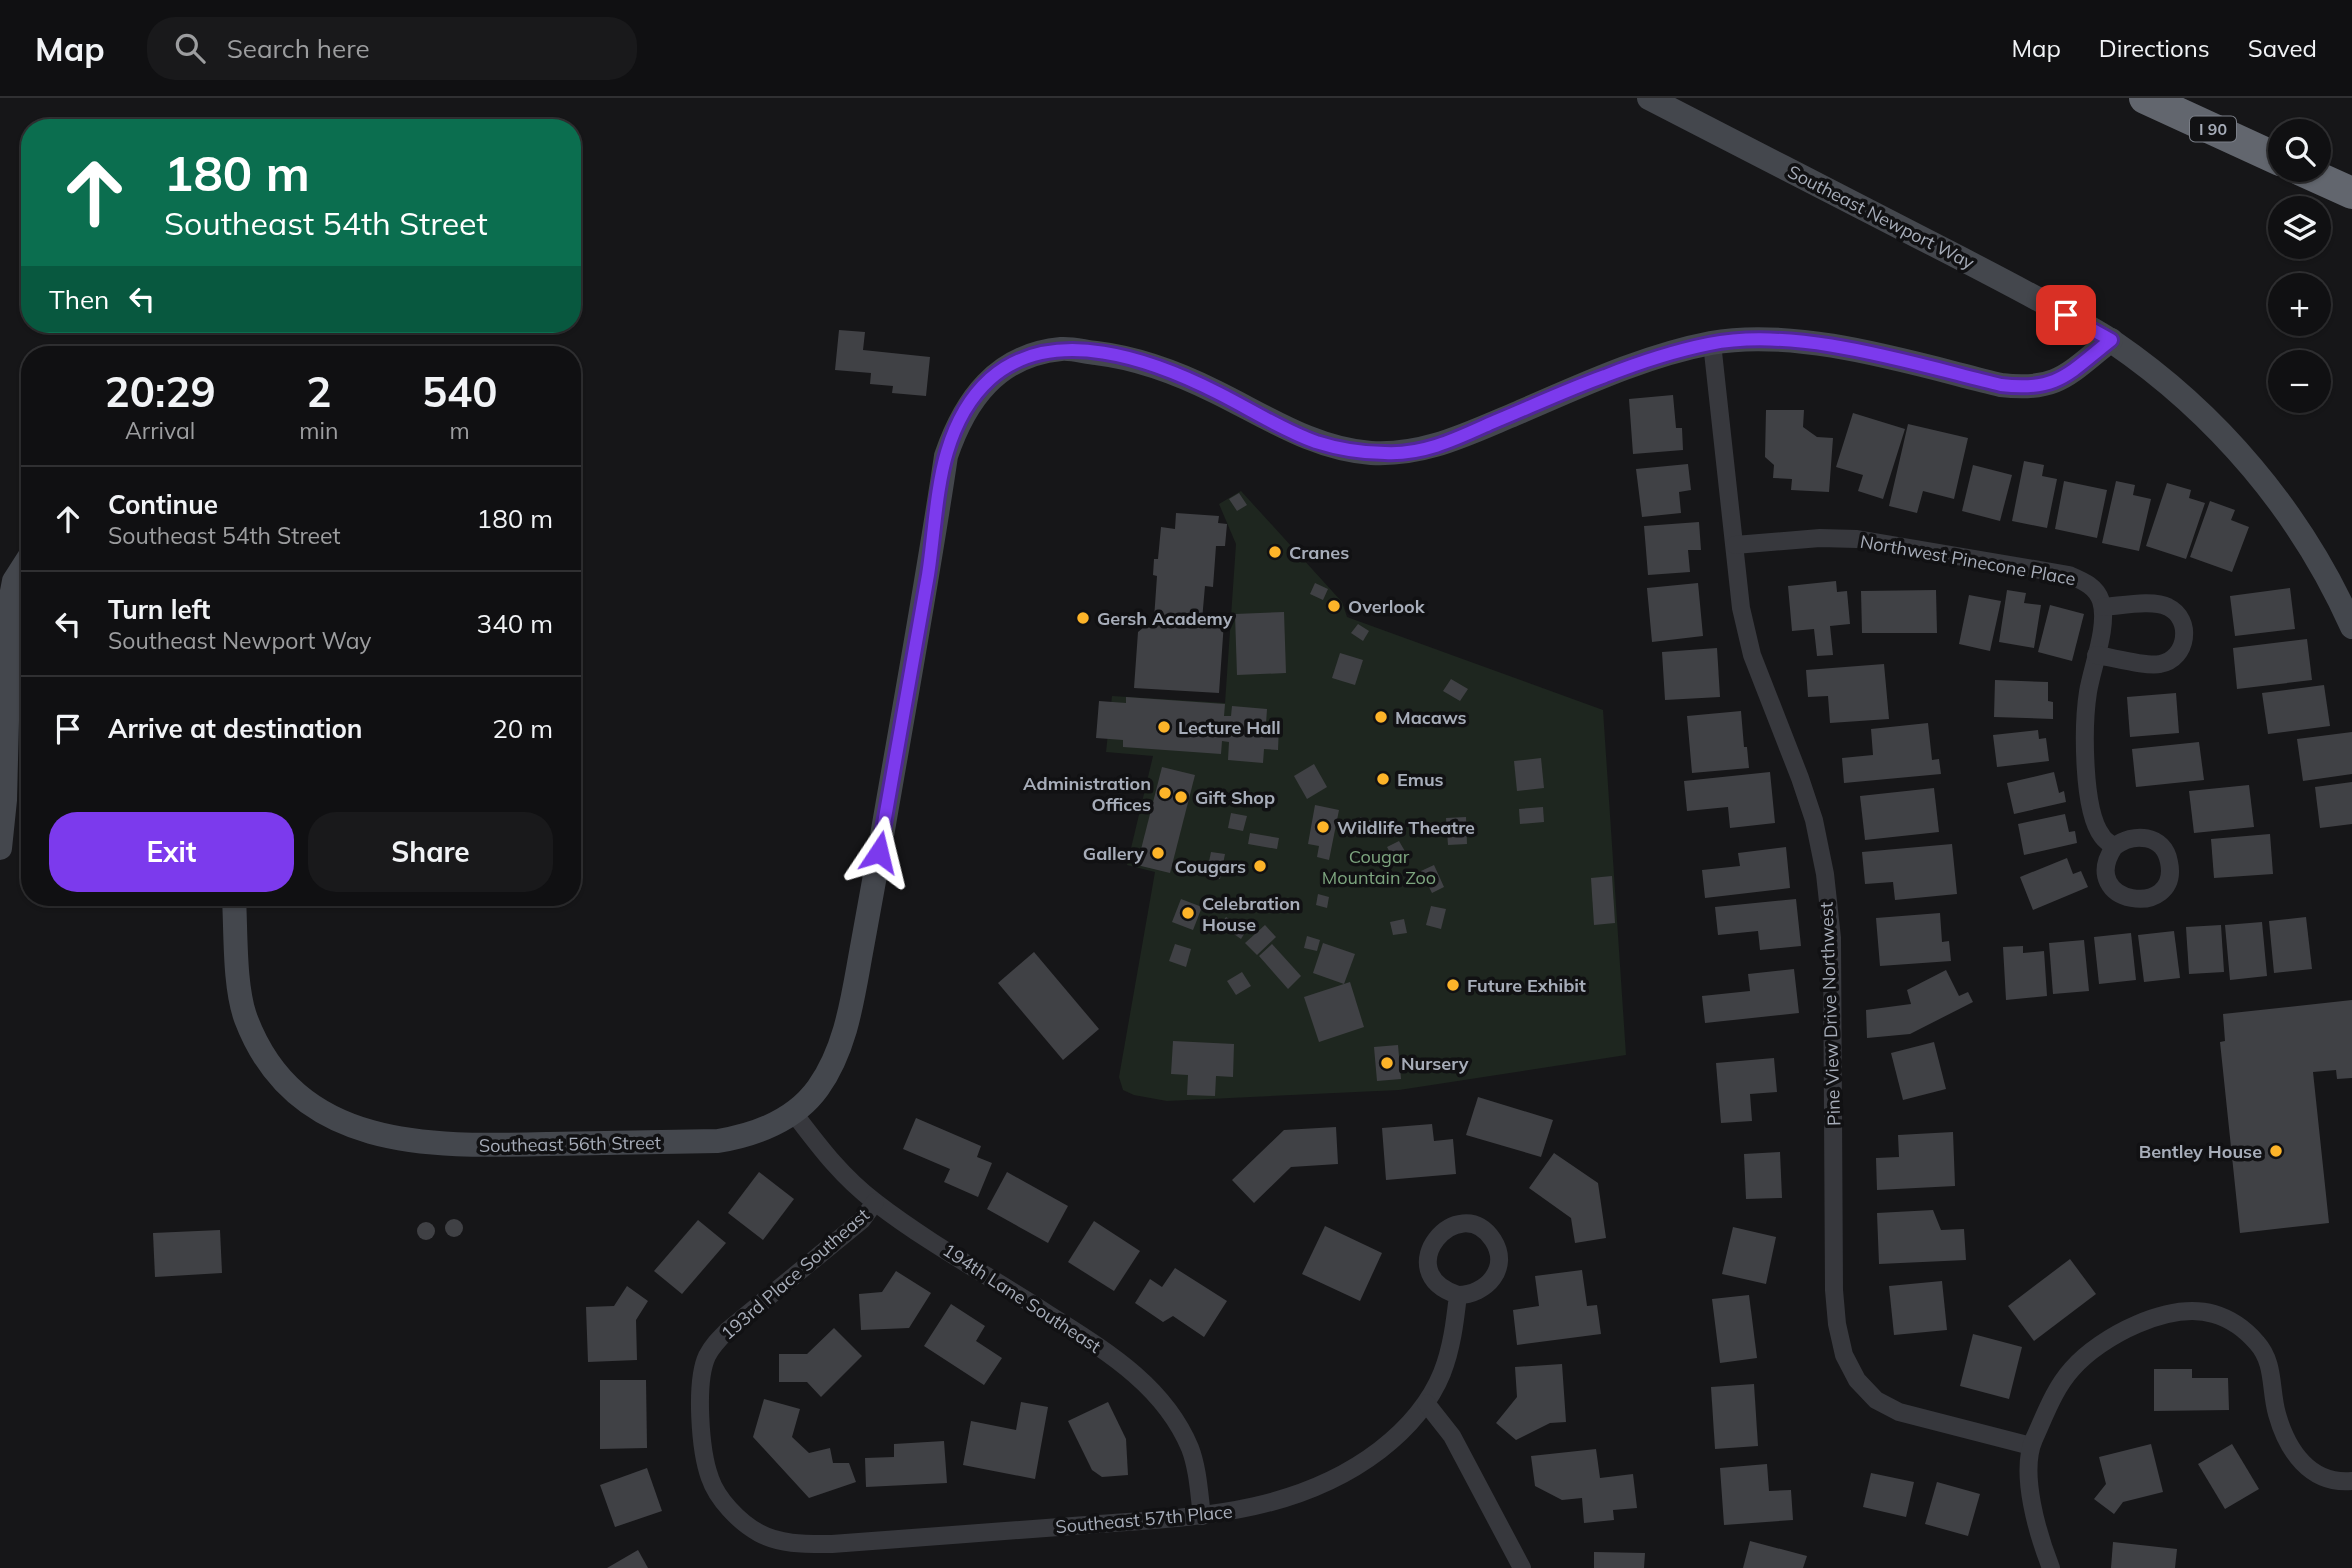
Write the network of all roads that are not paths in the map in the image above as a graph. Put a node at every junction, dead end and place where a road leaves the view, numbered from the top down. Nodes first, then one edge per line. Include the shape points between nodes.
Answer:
1 (1649, 98) edge
2 (2145, 98) edge
3 (2268, 154) edge
4 (2328, 182) edge
5 (2352, 193) edge
6 (2111, 340) junction
7 (1712, 343) junction
8 (1735, 545) junction
9 (21, 570) edge
10 (2103, 607) junction
11 (2352, 627) edge
12 (2096, 654) junction
13 (2114, 847) dead end
14 (0, 848) edge
15 (235, 906) edge
16 (793, 1112) junction
17 (875, 1202) junction
18 (1458, 1295) junction
19 (1426, 1404) junction
20 (2031, 1446) junction
21 (2352, 1481) edge
22 (1202, 1516) junction
23 (758, 1532) joint
24 (1522, 1568) edge
25 (2051, 1568) edge

1 - 6 street, Southeast Newport Way
2 - 3 highway, I 90
4 - 5 highway
6 - 7 street, Southeast 56th Street via 2066,376 2049,385 2026,388 1843,347 1798,341
6 - 11 street, Southeast Newport Way via 2190,402 2246,460 2294,521
7 - 8 street, Pine View Drive Northwest
7 - 16 street, Southeast 56th Street via 1604,376 1443,444 1397,454 1344,450 1314,441 1181,376 1115,355 1064,349 1034,354 990,379 956,426 946,456 900,740 843,1040 817,1090
8 - 10 street, Northwest Pinecone Place via 1820,538 1885,542 2069,575 2092,587
8 - 20 street, Pine View Drive Northwest via 1741,608 1752,655 1814,820 1825,874 1832,938 1834,1290 1844,1355 1857,1380 1876,1400 1899,1412
9 - 14 street via 9,603
10 - 12 street
10 - 12 street via 2167,606 2181,619 2185,638 2177,655 2160,664
12 - 13 street via 2085,720 2087,779 2094,818 2102,836
15 - 16 street, Southeast 56th Street via 240,993 253,1035 288,1087 343,1124 380,1136 476,1146 704,1142 747,1136
16 - 17 street, 194th Lane Southeast via 836,1169
17 - 22 street, 194th Lane Southeast via 1135,1373 1175,1421 1190,1448
17 - 23 street, 193rd Place Southeast via 862,1220 727,1331 707,1356 701,1383 701,1424 710,1478 736,1516
18 - 18 street via 1469,1295 1489,1284 1499,1265 1495,1243 1469,1224 1438,1234 1428,1254 1432,1276
18 - 19 street, Southeast 57th Place via 1442,1372
19 - 22 street, Southeast 57th Place via 1394,1439 1331,1479 1294,1497
19 - 24 street via 1452,1436
20 - 21 street via 2058,1388 2093,1350 2121,1331 2160,1315 2212,1313 2230,1320 2260,1347 2270,1369 2276,1413 2302,1464 2316,1475
20 - 25 street via 2033,1511
22 - 23 street, Southeast 57th Place via 832,1544 803,1544

